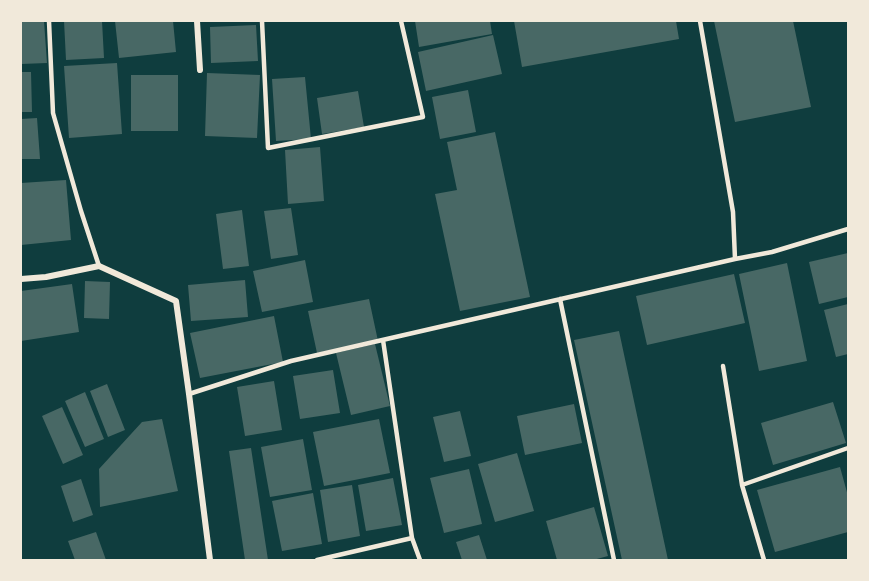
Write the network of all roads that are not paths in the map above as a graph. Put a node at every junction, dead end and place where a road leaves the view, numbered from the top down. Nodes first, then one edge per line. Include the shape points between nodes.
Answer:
1 (49, 21) edge
2 (197, 21) edge
3 (262, 21) edge
4 (400, 21) edge
5 (699, 21) edge
6 (200, 70) dead end
7 (848, 229) edge
8 (735, 259) junction
9 (99, 266) junction
10 (21, 279) edge
11 (560, 299) junction
12 (382, 340) junction
13 (723, 366) dead end
14 (189, 394) junction
15 (848, 448) edge
16 (742, 485) junction
17 (412, 538) junction
18 (210, 560) edge
19 (317, 560) edge
20 (420, 560) edge
21 (614, 560) edge
22 (764, 560) edge

1 - 9 lane via 53,113
2 - 6 street
3 - 4 lane via 268,148 423,117
5 - 8 lane via 733,212
7 - 8 lane
8 - 11 lane
9 - 10 street
9 - 14 street via 176,301
11 - 12 lane
11 - 21 lane
12 - 14 lane via 291,361
12 - 17 lane
13 - 16 lane
14 - 18 street
15 - 16 lane
16 - 22 lane
17 - 19 lane
17 - 20 lane

